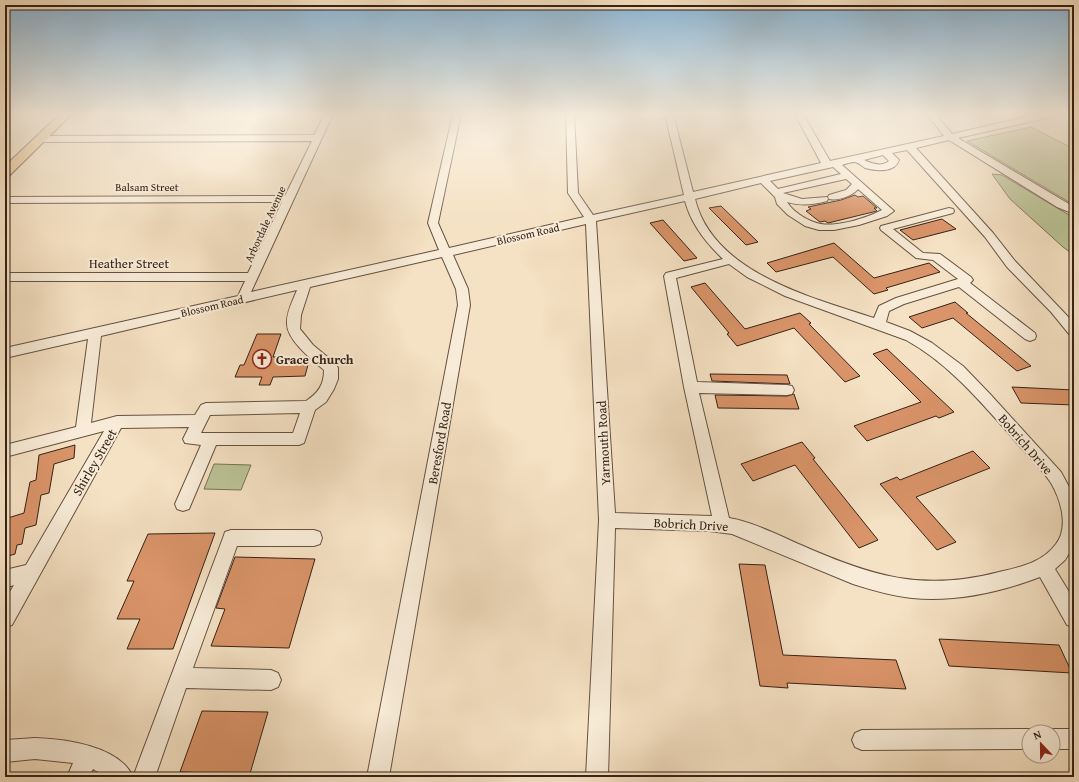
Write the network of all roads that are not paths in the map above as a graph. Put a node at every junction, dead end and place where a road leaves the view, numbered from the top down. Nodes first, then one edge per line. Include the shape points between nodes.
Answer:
1 (28, 150) edge
2 (311, 150) edge
3 (449, 150) edge
4 (571, 150) edge
5 (678, 150) edge
6 (822, 150) edge
7 (891, 150) edge
8 (913, 150) edge
9 (972, 150) edge
10 (885, 152) junction
11 (855, 158) junction
12 (831, 164) junction
13 (5, 172) edge
14 (849, 175) junction
15 (763, 180) junction
16 (858, 184) junction
17 (778, 194) junction
18 (690, 197) junction
19 (290, 199) junction
20 (5, 200) edge
21 (948, 211) dead end
22 (1074, 211) edge
23 (591, 220) junction
24 (446, 252) junction
25 (732, 260) junction
26 (253, 276) junction
27 (5, 277) edge
28 (961, 282) junction
29 (305, 285) junction
30 (242, 299) junction
31 (878, 325) junction
32 (1074, 331) edge
33 (95, 332) junction
34 (1030, 336) dead end
35 (5, 353) edge
36 (691, 387) junction
37 (787, 390) dead end
38 (309, 407) junction
39 (200, 421) junction
40 (117, 422) junction
41 (83, 430) junction
42 (211, 439) junction
43 (5, 450) edge
44 (183, 504) dead end
45 (607, 520) junction
46 (722, 524) junction
47 (314, 538) dead end
48 (1044, 566) junction
49 (30, 572) junction
50 (5, 579) edge
51 (5, 618) edge
52 (1074, 618) edge
53 (180, 678) junction
54 (271, 680) dead end
55 (1074, 738) edge
56 (1021, 739) edge
57 (1061, 739) edge
58 (862, 740) dead end
59 (5, 751) edge
60 (87, 757) junction
61 (114, 774) edge
62 (78, 777) edge
63 (144, 777) edge
64 (378, 777) edge
65 (597, 777) edge

1 - 13 main road
2 - 19 street, Arbordale Avenue
3 - 24 street, Beresford Road via 433,223
4 - 23 street via 573,193
5 - 18 street, Bobrich Drive
6 - 12 street
7 - 10 street, Blossom Road
8 - 32 street via 989,235 1011,264
9 - 22 street
10 - 11 street, Blossom Road
10 - 11 street via 894,160 890,166 884,168 869,166
11 - 12 street, Blossom Road
12 - 14 street
12 - 15 street, Blossom Road
14 - 16 street
14 - 17 street
15 - 17 street
15 - 18 street, Blossom Road
16 - 17 street via 850,192 799,203
16 - 17 street via 889,211 834,227 818,227 784,207
18 - 23 street, Blossom Road
18 - 25 street, Bobrich Drive via 694,214 703,230
19 - 20 street, Balsam Street
19 - 26 street, Arbordale Avenue
21 - 28 street via 885,228 920,256 936,257 967,280
23 - 24 street, Blossom Road
23 - 45 street, Yarmouth Road
24 - 29 street, Blossom Road
24 - 64 street, Beresford Road via 462,288 463,312
25 - 31 street, Bobrich Drive via 757,278 791,294
25 - 36 street via 670,276
26 - 27 street, Heather Street
26 - 30 street, Arbordale Avenue
28 - 31 street via 883,309
28 - 34 street
29 - 30 street, Blossom Road
29 - 38 street via 292,324 304,344 331,368 331,379 327,389 321,398
30 - 33 street, Blossom Road
31 - 48 street, Bobrich Drive via 910,336 945,359 969,381 1050,471 1063,491 1072,517 1066,545 1059,555
33 - 35 street, Blossom Road
33 - 41 street, Shirley Street
36 - 37 street
36 - 46 street
38 - 39 street via 206,409
38 - 42 street via 299,438
39 - 40 street
39 - 42 street via 190,439
40 - 41 street, Shirley Street
40 - 49 street, Shirley Street
41 - 43 street
42 - 44 street
45 - 46 street, Bobrich Drive
45 - 65 street, Yarmouth Road
46 - 48 street, Bobrich Drive via 749,531 856,576 896,587 923,590 968,587 1010,579
47 - 53 street via 231,538
48 - 52 street
49 - 50 street
49 - 51 street, Shirley Street
53 - 54 street
53 - 63 street
55 - 57 street
56 - 58 street
59 - 60 street via 27,748 57,749
60 - 61 street
60 - 62 street

